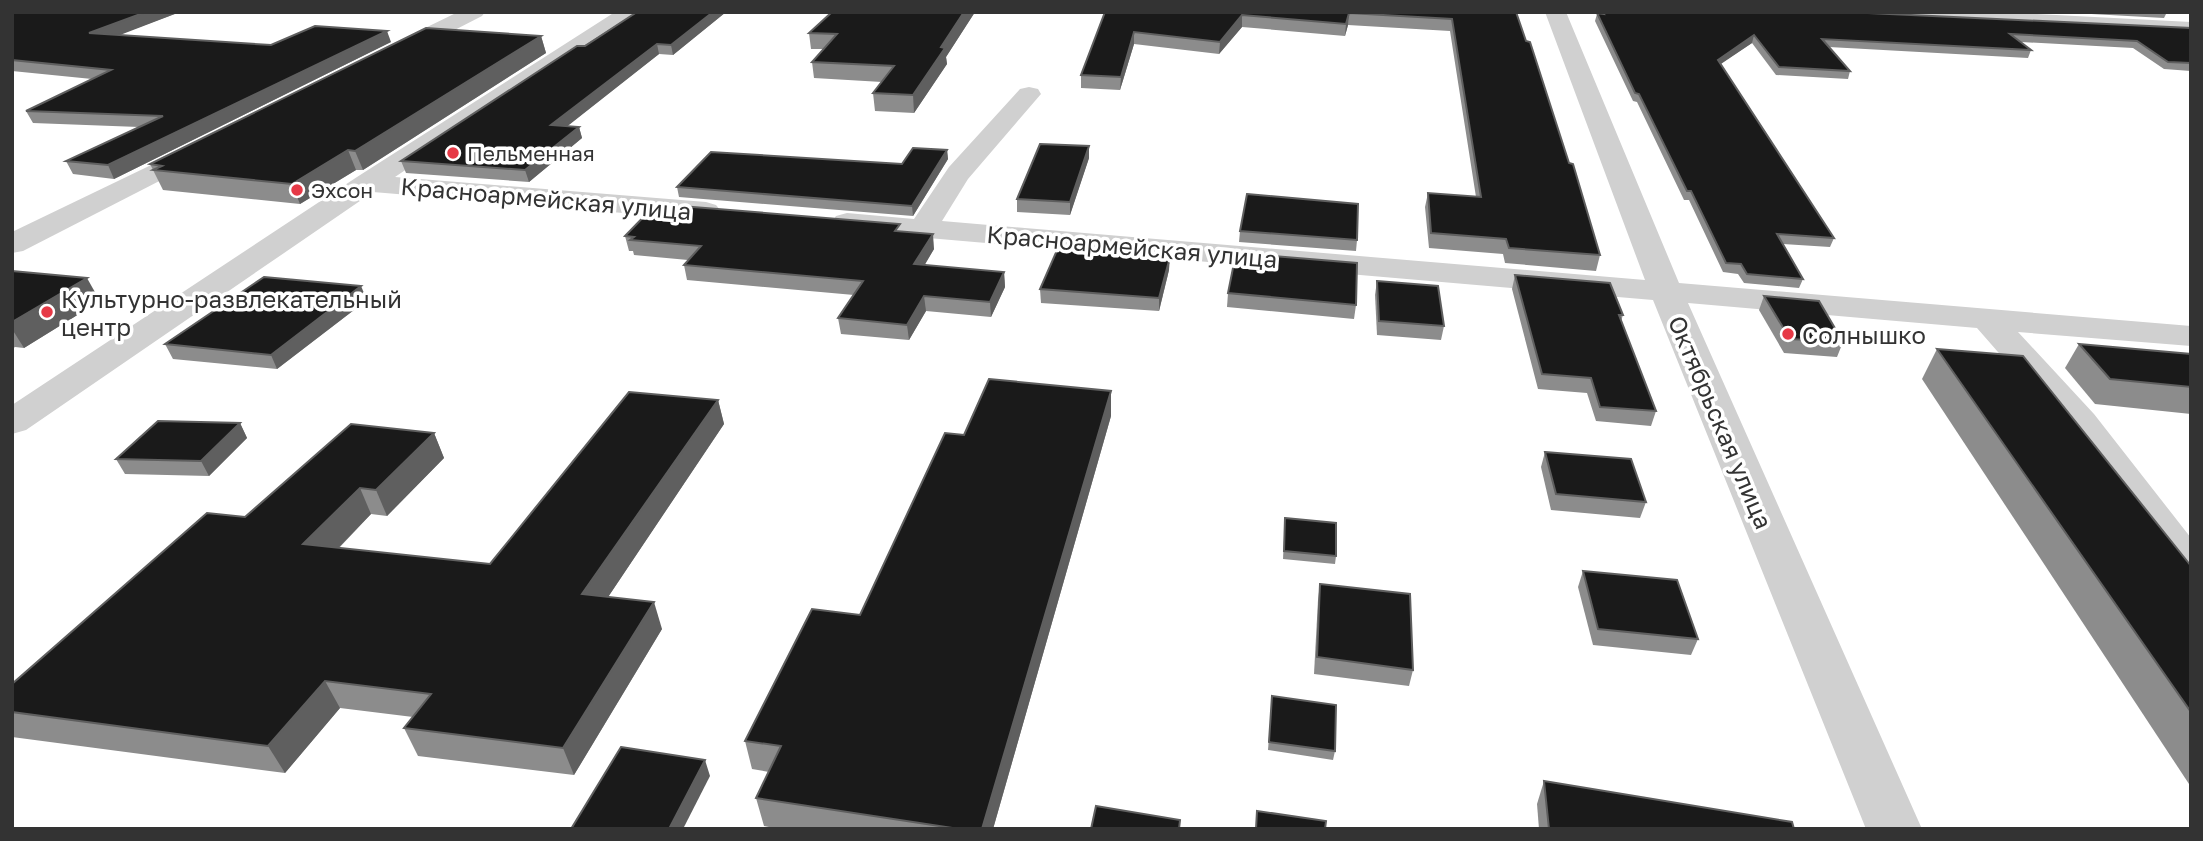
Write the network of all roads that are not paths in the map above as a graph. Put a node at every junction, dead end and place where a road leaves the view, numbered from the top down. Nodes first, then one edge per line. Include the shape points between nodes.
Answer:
1 (475, 12) edge
2 (630, 12) edge
3 (1555, 12) edge
4 (1866, 12) edge
5 (2178, 12) edge
6 (2191, 20) edge
7 (2191, 28) edge
8 (365, 67) edge
9 (1029, 94) dead end
10 (218, 141) edge
11 (367, 183) junction
12 (729, 213) edge
13 (812, 220) edge
14 (923, 229) junction
15 (12, 244) edge
16 (1665, 289) junction
17 (1986, 317) junction
18 (2191, 336) edge
19 (12, 422) edge
20 (2191, 570) edge
21 (1894, 829) edge

1 - 8 street
2 - 11 street
3 - 16 street, Октябрьская улица
4 - 7 street
5 - 6 street
9 - 14 street via 962,166
10 - 15 street
11 - 12 street, Красноармейская улица
11 - 19 street
13 - 14 street, Красноармейская улица
14 - 16 street, Красноармейская улица
16 - 17 street, Красноармейская улица
16 - 21 street, Октябрьская улица
17 - 18 street, Красноармейская улица
17 - 20 street via 2080,422

